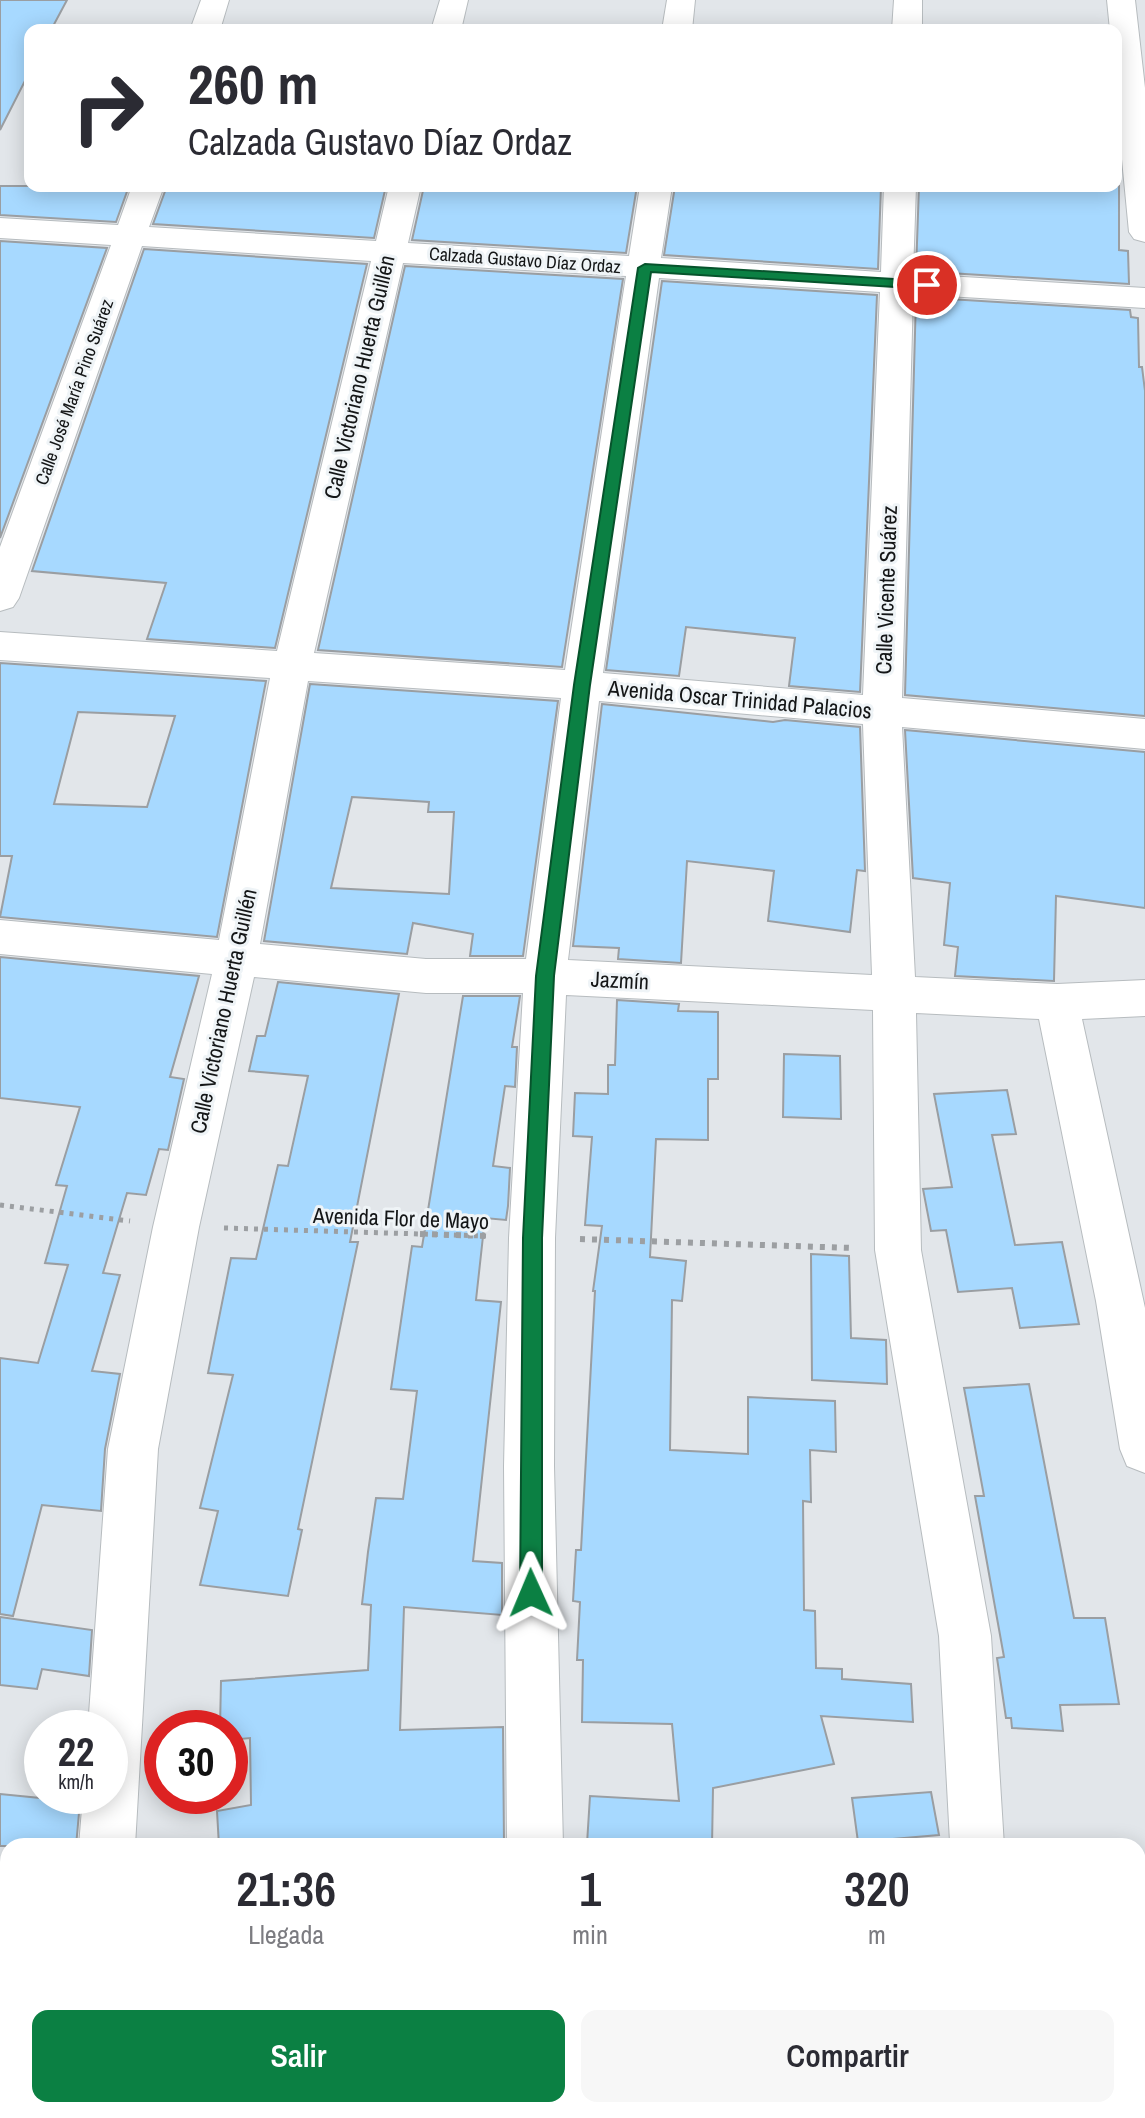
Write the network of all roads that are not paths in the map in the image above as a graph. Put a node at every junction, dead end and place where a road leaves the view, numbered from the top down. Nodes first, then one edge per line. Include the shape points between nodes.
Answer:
1 (215, 0) edge
2 (454, 0) edge
3 (681, 0) edge
4 (908, 0) edge
5 (1121, 0) edge
6 (207, 24) edge
7 (448, 24) edge
8 (678, 24) edge
9 (907, 24) edge
10 (146, 192) edge
11 (403, 192) edge
12 (655, 192) edge
13 (900, 192) edge
14 (0, 228) edge
15 (1145, 232) edge
16 (130, 236) junction
17 (388, 252) junction
18 (645, 268) junction
19 (896, 283) junction
20 (1145, 298) edge
21 (0, 598) edge
22 (0, 646) edge
23 (292, 666) junction
24 (582, 685) junction
25 (882, 711) junction
26 (1145, 734) edge
27 (0, 937) edge
28 (236, 961) junction
29 (545, 976) junction
30 (894, 994) junction
31 (1145, 998) edge
32 (1057, 1002) junction
33 (1145, 1449) edge
34 (108, 1838) edge
35 (535, 1838) edge
36 (978, 1838) edge

1 - 6 street
2 - 7 street
3 - 8 street
4 - 9 street
5 - 15 street
10 - 16 street, Calle José María Pino Suárez
11 - 17 street, Calle Victoriano Huerta Guillén
12 - 18 street
13 - 19 street, Calle Vicente Suárez
14 - 16 street, Calzada Gustavo Díaz Ordaz
16 - 17 street, Calzada Gustavo Díaz Ordaz
16 - 21 street, Calle José María Pino Suárez
17 - 18 street, Calzada Gustavo Díaz Ordaz
17 - 23 street, Calle Victoriano Huerta Guillén
18 - 19 street, Calzada Gustavo Díaz Ordaz
18 - 24 street
19 - 20 street, Calzada Gustavo Díaz Ordaz
19 - 25 street, Calle Vicente Suárez
22 - 23 street, Avenida Oscar Trinidad Palacios
23 - 24 street, Avenida Oscar Trinidad Palacios
23 - 28 street, Calle Victoriano Huerta Guillén
24 - 25 street, Avenida Oscar Trinidad Palacios
24 - 29 street
25 - 26 street, Avenida Oscar Trinidad Palacios
25 - 30 street, Calle Vicente Suárez
27 - 28 street, Jazmín
28 - 29 street, Jazmín via 426,976
28 - 34 street, Calle Victoriano Huerta Guillén via 133,1449
29 - 30 street, Jazmín
29 - 35 street via 532,1238 529,1466
30 - 32 street, Jazmín
30 - 36 street, Calle Vicente Suárez via 898,1250 965,1636
31 - 32 street, Jazmín
32 - 33 street via 1120,1301

